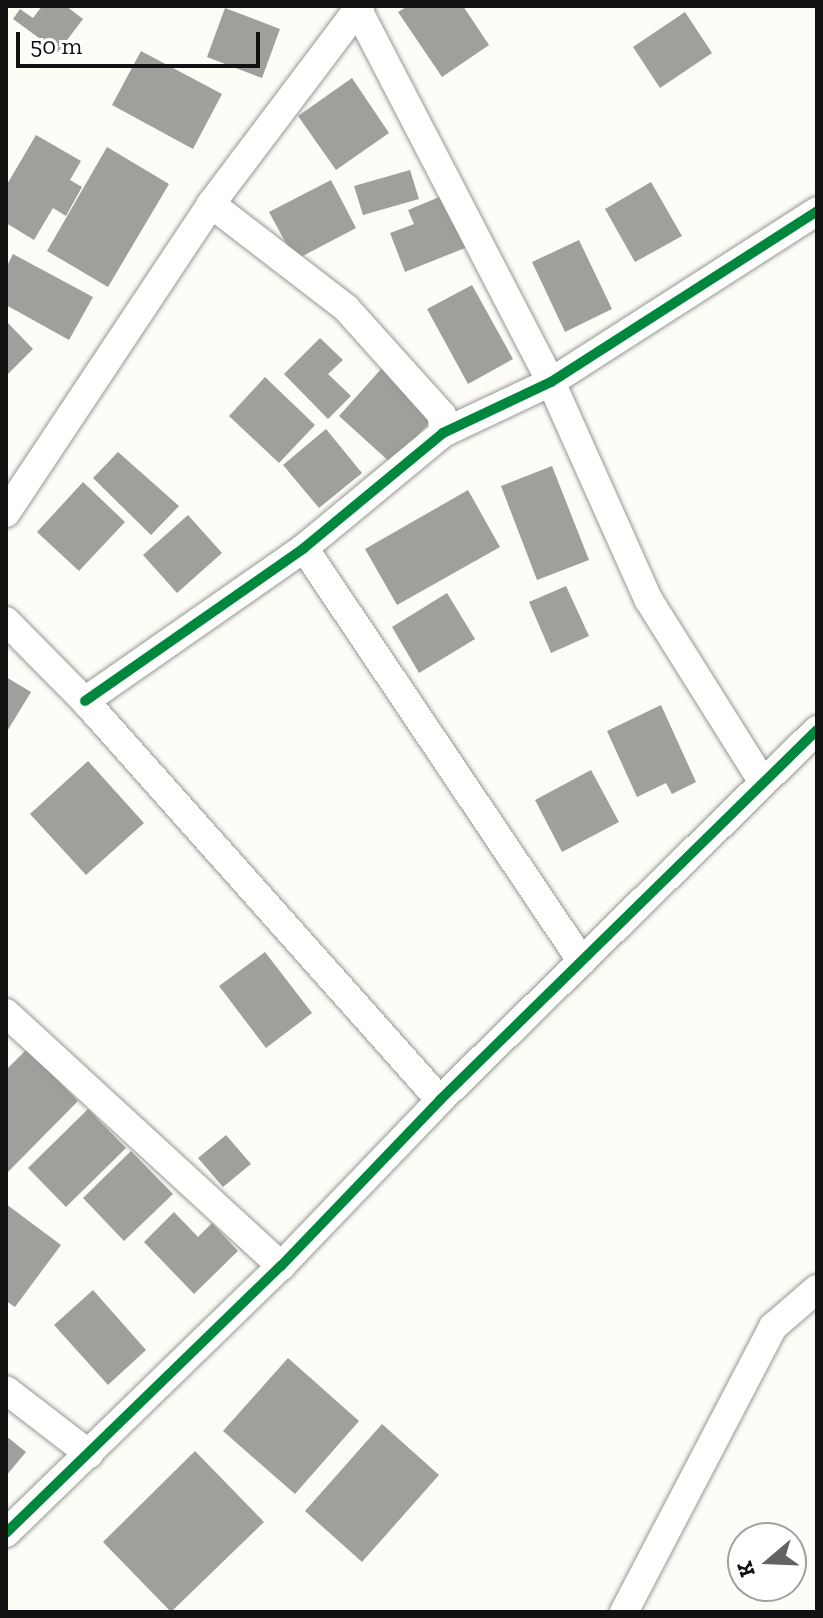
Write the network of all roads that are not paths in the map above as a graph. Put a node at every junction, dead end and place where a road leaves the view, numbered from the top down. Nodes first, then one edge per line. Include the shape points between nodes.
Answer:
1 (358, 7) edge
2 (211, 204) junction
3 (817, 211) edge
4 (551, 382) junction
5 (443, 433) junction
6 (6, 513) edge
7 (304, 548) junction
8 (6, 621) edge
9 (85, 701) junction
10 (817, 730) edge
11 (763, 782) junction
12 (582, 961) junction
13 (6, 1013) edge
14 (440, 1100) junction
15 (281, 1266) junction
16 (817, 1289) edge
17 (6, 1390) edge
18 (89, 1454) junction
19 (6, 1533) edge
20 (624, 1612) edge

1 - 2 street
1 - 4 street
2 - 5 street via 346,308 442,415
2 - 6 street
3 - 4 street
4 - 5 street
4 - 11 street via 648,599
5 - 7 street
7 - 9 street
7 - 12 street
8 - 9 street
9 - 14 street
10 - 11 street
11 - 12 street
12 - 14 street
13 - 15 street
14 - 15 street
15 - 18 street
16 - 20 street via 773,1327
17 - 18 street
18 - 19 street

